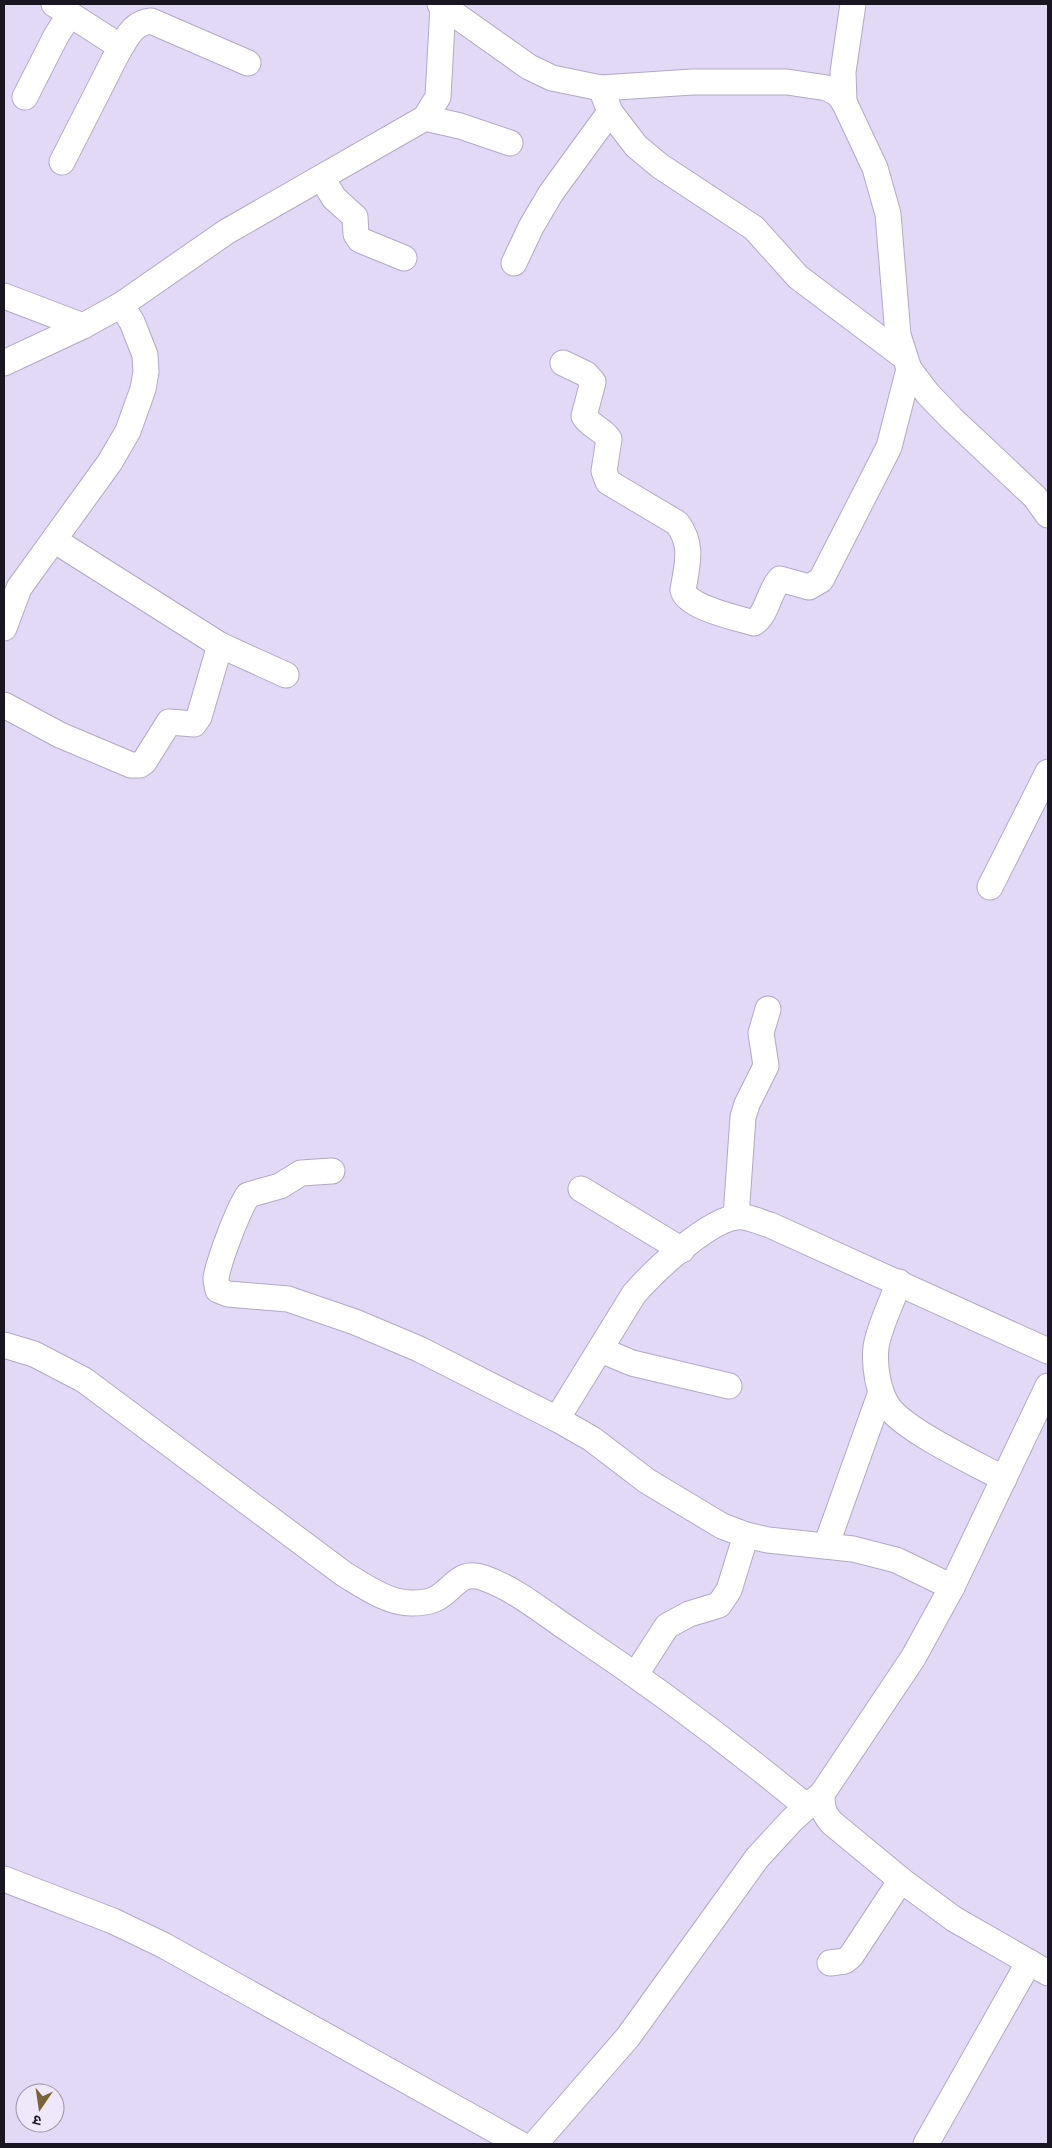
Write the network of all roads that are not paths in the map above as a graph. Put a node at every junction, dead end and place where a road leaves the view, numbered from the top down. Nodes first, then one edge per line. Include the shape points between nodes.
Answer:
1 (853, 4) edge
2 (442, 5) edge
3 (62, 9) edge
4 (119, 50) junction
5 (248, 63) dead end
6 (601, 88) junction
7 (25, 97) dead end
8 (844, 102) junction
9 (610, 112) junction
10 (425, 118) junction
11 (510, 143) dead end
12 (62, 162) dead end
13 (322, 178) junction
14 (404, 258) dead end
15 (514, 263) dead end
16 (4, 296) edge
17 (121, 304) junction
18 (83, 326) junction
19 (4, 363) edge
20 (563, 363) dead end
21 (906, 363) junction
22 (1048, 515) edge
23 (54, 540) junction
24 (4, 628) edge
25 (220, 645) junction
26 (286, 675) dead end
27 (4, 705) edge
28 (1048, 772) edge
29 (990, 887) dead end
30 (768, 1009) dead end
31 (332, 1171) dead end
32 (581, 1189) dead end
33 (736, 1217) junction
34 (682, 1250) junction
35 (899, 1282) junction
36 (4, 1344) edge
37 (601, 1350) junction
38 (1048, 1351) edge
39 (729, 1386) dead end
40 (1048, 1386) edge
41 (881, 1392) junction
42 (558, 1419) junction
43 (1004, 1479) junction
44 (746, 1535) junction
45 (826, 1546) junction
46 (952, 1587) junction
47 (636, 1674) junction
48 (815, 1801) junction
49 (4, 1879) edge
50 (901, 1880) junction
51 (830, 1963) dead end
52 (1039, 1967) edge
53 (520, 2144) edge
54 (535, 2144) edge
55 (926, 2144) edge

1 - 8 street via 843,72
2 - 6 street via 528,66 552,78
2 - 10 street via 438,97
3 - 4 street via 114,42
3 - 7 street via 56,36
4 - 5 street via 135,26 151,21
4 - 12 street
6 - 8 street via 692,82 787,82 827,88
6 - 9 street
8 - 21 street via 875,168 888,214 898,335
9 - 15 street via 552,193
9 - 21 street via 636,146 660,166 754,228 798,277
10 - 11 street
10 - 13 street
13 - 14 street via 334,198 355,216 356,234 360,240
13 - 17 street via 226,232
16 - 18 street
17 - 18 street
17 - 23 street via 145,355 143,389 128,432
18 - 19 street
20 - 21 street via 586,374 592,382 584,416 609,440 604,471 608,482 677,523 685,533 689,554 684,596 693,603 754,623 761,618 780,579 809,587 821,580 889,447
21 - 22 street via 928,394 1035,497
23 - 24 street via 19,588
23 - 25 street
25 - 26 street
25 - 27 street via 199,717 194,724 169,722 140,765 131,765 60,735
28 - 29 street
30 - 33 street via 761,1033 766,1066 743,1118
31 - 42 street via 301,1173 280,1186 248,1195 219,1268 218,1290 228,1294 288,1299 355,1322 419,1349
32 - 34 street
33 - 34 street via 714,1224
33 - 35 street via 770,1225
34 - 37 street via 634,1294
35 - 38 street
35 - 41 street via 876,1345 875,1360
36 - 47 street via 34,1354 84,1380 344,1574 372,1591 411,1604 436,1599 462,1578 471,1575 482,1578 503,1586
37 - 39 street via 632,1363
37 - 42 street
40 - 43 street
41 - 43 street via 890,1409 914,1428
41 - 45 street
42 - 44 street via 592,1439 647,1481 722,1526
43 - 46 street
44 - 45 street
44 - 47 street via 729,1590 719,1605 689,1614 667,1626
45 - 46 street via 896,1560
46 - 48 street via 914,1658
47 - 48 street
48 - 50 street via 832,1823
48 - 54 street via 792,1820 757,1858 628,2037
49 - 53 street via 113,1920 163,1945
50 - 51 street via 851,1956 845,1961
50 - 52 street via 954,1919
52 - 55 street

